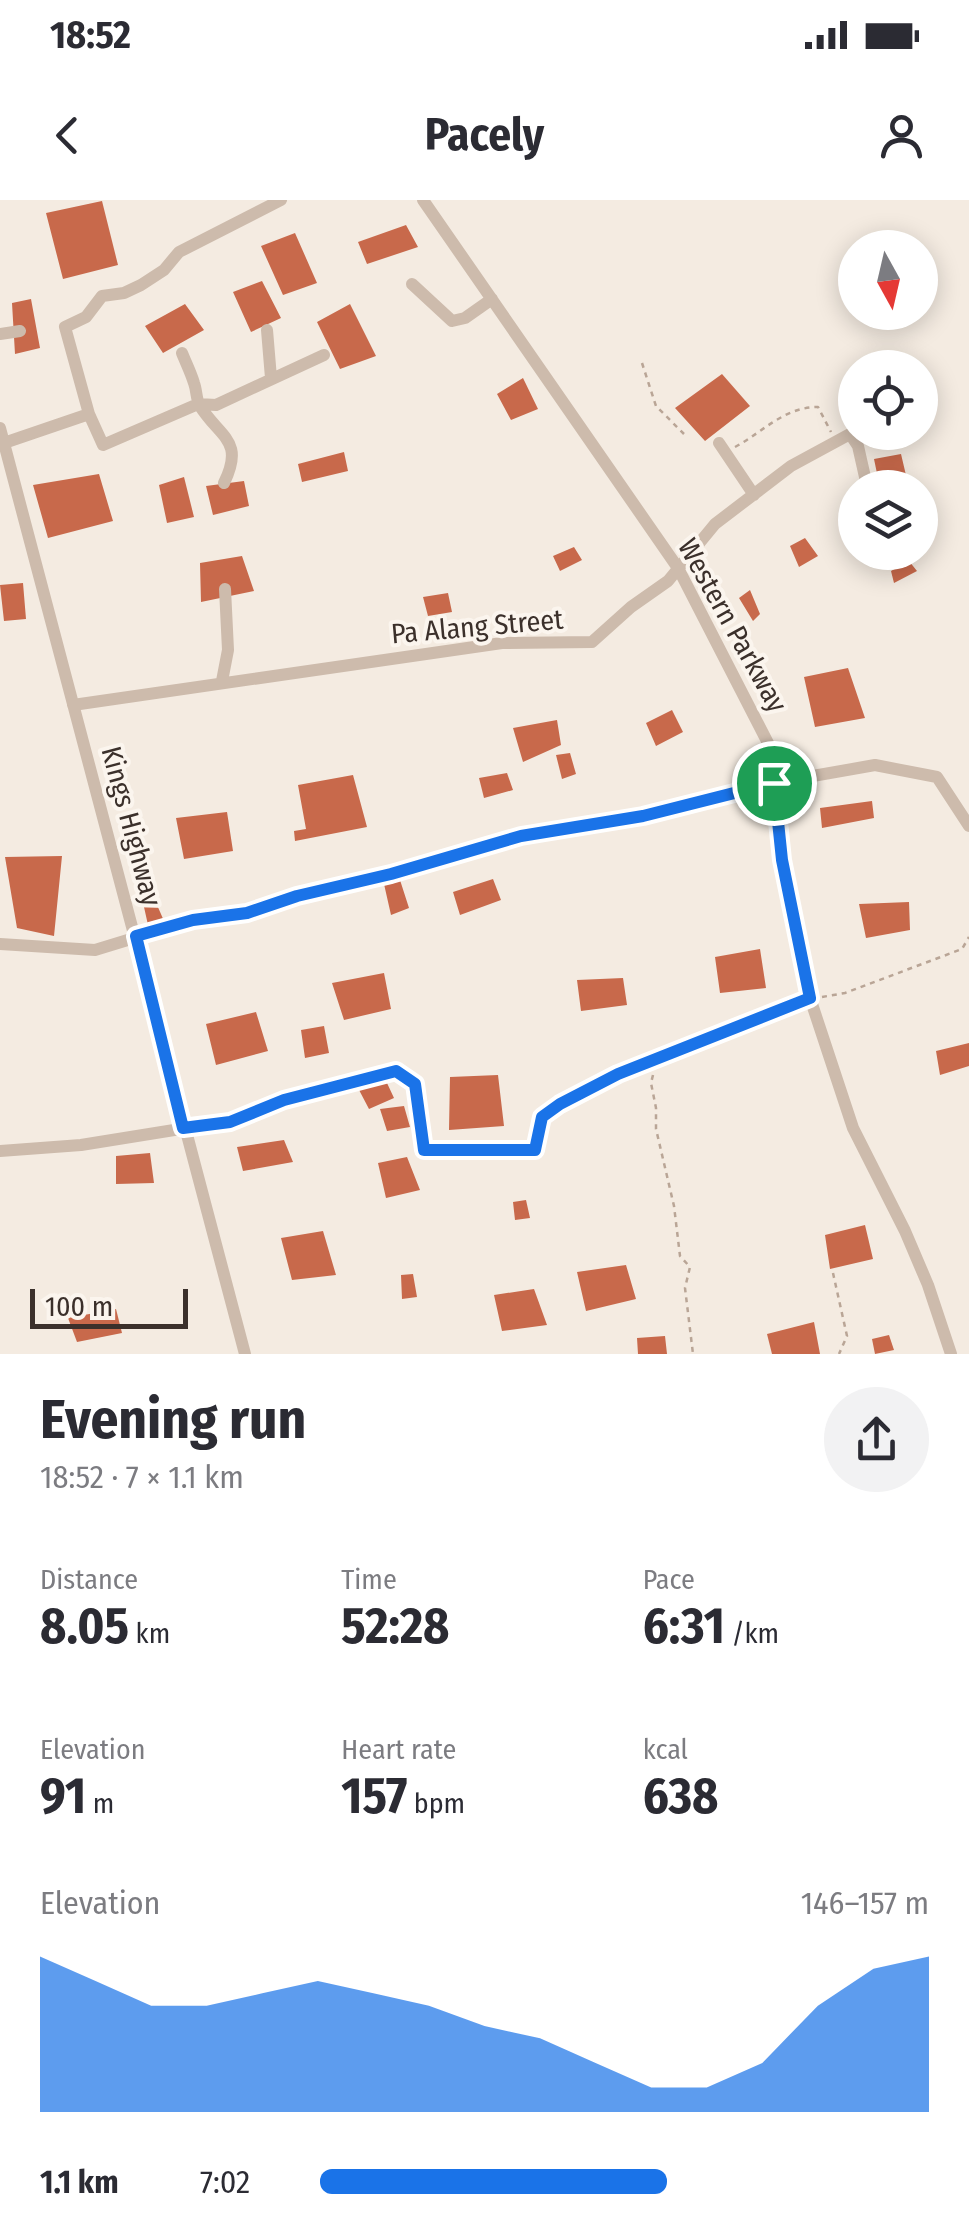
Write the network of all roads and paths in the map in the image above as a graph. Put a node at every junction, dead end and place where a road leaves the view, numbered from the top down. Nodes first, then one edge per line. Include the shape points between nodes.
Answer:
1 (281, 200) edge
2 (423, 200) edge
3 (412, 284) dead end
4 (492, 299) junction
5 (267, 330) dead end
6 (20, 331) dead end
7 (0, 334) edge
8 (182, 353) dead end
9 (324, 355) dead end
10 (642, 363) dead end
11 (271, 378) junction
12 (198, 404) junction
13 (89, 414) junction
14 (0, 428) edge
15 (684, 434) dead end
16 (834, 442) junction
17 (4, 443) junction
18 (723, 448) joint
19 (863, 470) edge
20 (224, 484) dead end
21 (754, 495) junction
22 (678, 568) junction
23 (224, 589) dead end
24 (222, 681) junction
25 (73, 705) junction
26 (774, 783) junction
27 (969, 826) edge
28 (136, 936) junction
29 (969, 937) edge
30 (0, 944) edge
31 (810, 998) junction
32 (654, 1073) dead end
33 (183, 1128) junction
34 (0, 1151) edge
35 (833, 1273) dead end
36 (245, 1354) edge
37 (693, 1354) edge
38 (839, 1354) edge
39 (951, 1354) edge

1 - 13 street via 179,252 141,285 102,296 86,318 65,327
2 - 4 street, Western Parkway
3 - 4 street via 452,321
4 - 22 street, Western Parkway
5 - 11 street
6 - 7 street
8 - 12 street
9 - 11 street
10 - 15 path via 656,406
11 - 12 street via 216,405
12 - 13 street via 103,445
12 - 20 street via 224,432 233,454
13 - 17 street
14 - 17 street, Kings Highway
16 - 18 path via 818,407 808,407
16 - 19 street via 850,434
16 - 21 street, Pa Alang Street
17 - 25 street, Kings Highway
18 - 21 street
21 - 22 street, Pa Alang Street via 715,524
22 - 24 street, Pa Alang Street via 592,642 502,643
22 - 26 street, Western Parkway via 770,745
23 - 24 street via 228,650
24 - 25 street, Pa Alang Street
25 - 28 street, Kings Highway
26 - 27 street via 875,765 936,777
26 - 28 street via 643,816 521,836 247,913
26 - 31 street, Western Parkway
28 - 30 street via 95,950
28 - 33 street, Kings Highway
29 - 31 path via 962,950 845,993
31 - 33 street via 560,1104 542,1117 535,1150 424,1150 415,1084 396,1071 284,1100 230,1122
31 - 39 street, Western Parkway via 853,1128 912,1249
32 - 37 path via 656,1129 680,1256 690,1268 685,1288
33 - 34 street
33 - 36 street, Kings Highway
35 - 38 path via 847,1336

